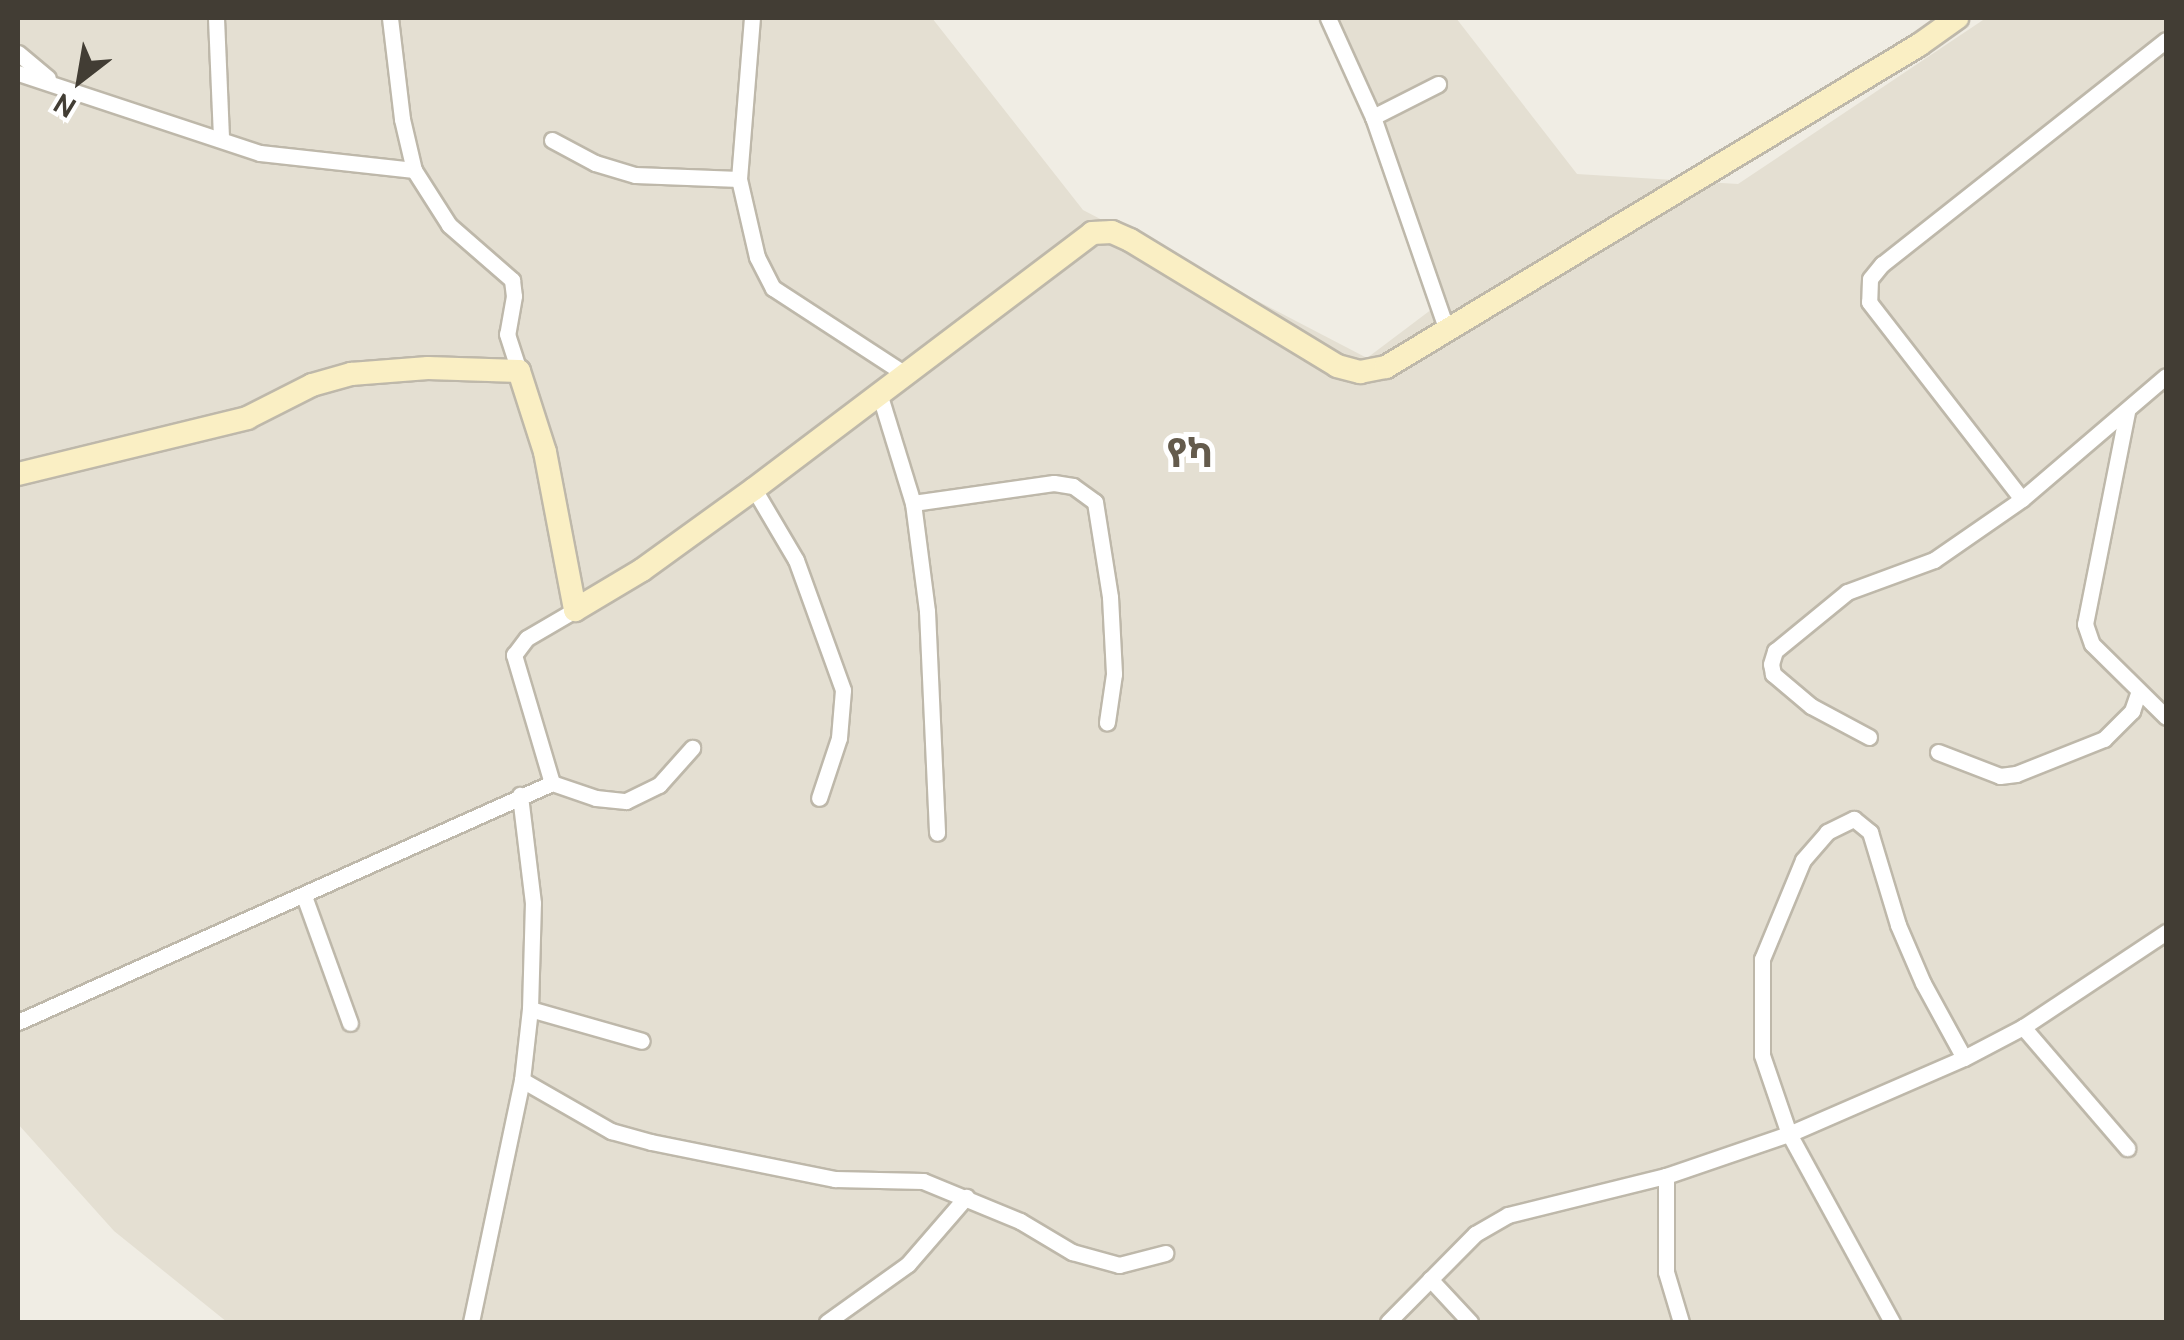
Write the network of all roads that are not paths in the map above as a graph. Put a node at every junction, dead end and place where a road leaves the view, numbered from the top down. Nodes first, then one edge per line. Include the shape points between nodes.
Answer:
1 (216, 18) edge
2 (390, 18) edge
3 (752, 18) edge
4 (1328, 18) edge
5 (1956, 18) edge
6 (2166, 40) edge
7 (18, 54) edge
8 (18, 73) edge
9 (51, 80) junction
10 (1438, 84) dead end
11 (1373, 117) junction
12 (221, 137) junction
13 (552, 140) dead end
14 (414, 170) junction
15 (740, 180) junction
16 (1447, 331) junction
17 (519, 371) junction
18 (905, 374) junction
19 (2166, 376) edge
20 (880, 396) junction
21 (2127, 412) junction
22 (18, 474) edge
23 (754, 489) junction
24 (2022, 499) junction
25 (913, 503) junction
26 (574, 610) junction
27 (2138, 691) junction
28 (2166, 716) edge
29 (1108, 722) dead end
30 (1869, 738) dead end
31 (692, 748) dead end
32 (1938, 752) dead end
33 (552, 783) junction
34 (520, 795) junction
35 (819, 798) dead end
36 (937, 833) dead end
37 (304, 896) junction
38 (2166, 932) edge
39 (530, 1009) junction
40 (18, 1022) edge
41 (350, 1023) dead end
42 (2023, 1027) junction
43 (642, 1041) dead end
44 (1964, 1058) junction
45 (522, 1080) junction
46 (1790, 1134) junction
47 (2127, 1148) dead end
48 (1666, 1176) junction
49 (966, 1197) junction
50 (1165, 1253) dead end
51 (1430, 1280) junction
52 (471, 1322) edge
53 (827, 1322) edge
54 (1388, 1322) edge
55 (1470, 1322) edge
56 (1681, 1322) edge
57 (1892, 1322) edge

1 - 12 street
2 - 14 street
3 - 15 street
4 - 11 street
5 - 16 street
6 - 24 street via 1870,279 1870,302
7 - 9 street
8 - 9 street
9 - 12 street
10 - 11 street
11 - 16 street
12 - 14 street via 273,155
13 - 15 street via 595,164 635,175
14 - 17 street via 449,225 512,280 507,334
15 - 18 street via 757,257 773,288
16 - 18 street via 1386,366 1348,369 1130,240 1092,233
17 - 22 street via 352,374 312,385 247,418
17 - 26 street via 545,452
18 - 20 street
19 - 21 street
20 - 23 street
20 - 25 street
21 - 24 street
21 - 27 street via 2085,624 2092,644
23 - 26 street
23 - 35 street via 796,560 843,690 839,738
24 - 30 street via 1934,560 1847,592 1776,651 1774,674 1811,706
25 - 29 street via 1054,483 1073,486 1094,502 1110,598 1114,674
25 - 36 street via 927,611
26 - 33 street via 528,638 514,655
27 - 28 street
27 - 32 street via 2132,711 2104,738 2016,774 2000,776
31 - 33 street via 658,784 626,801
33 - 34 street
34 - 37 street
34 - 39 street via 533,903
37 - 40 street
37 - 41 street
38 - 42 street
39 - 43 street
39 - 45 street
42 - 44 street
42 - 47 street
44 - 46 street
44 - 46 street via 1922,983 1870,832 1854,819 1814,843 1762,959 1762,1055
45 - 49 street via 612,1132 835,1179 923,1180
45 - 52 street
46 - 48 street
46 - 57 street
48 - 51 street via 1508,1215 1474,1234
48 - 56 street via 1666,1272
49 - 50 street via 1119,1265
49 - 53 street via 908,1264
51 - 54 street
51 - 55 street

